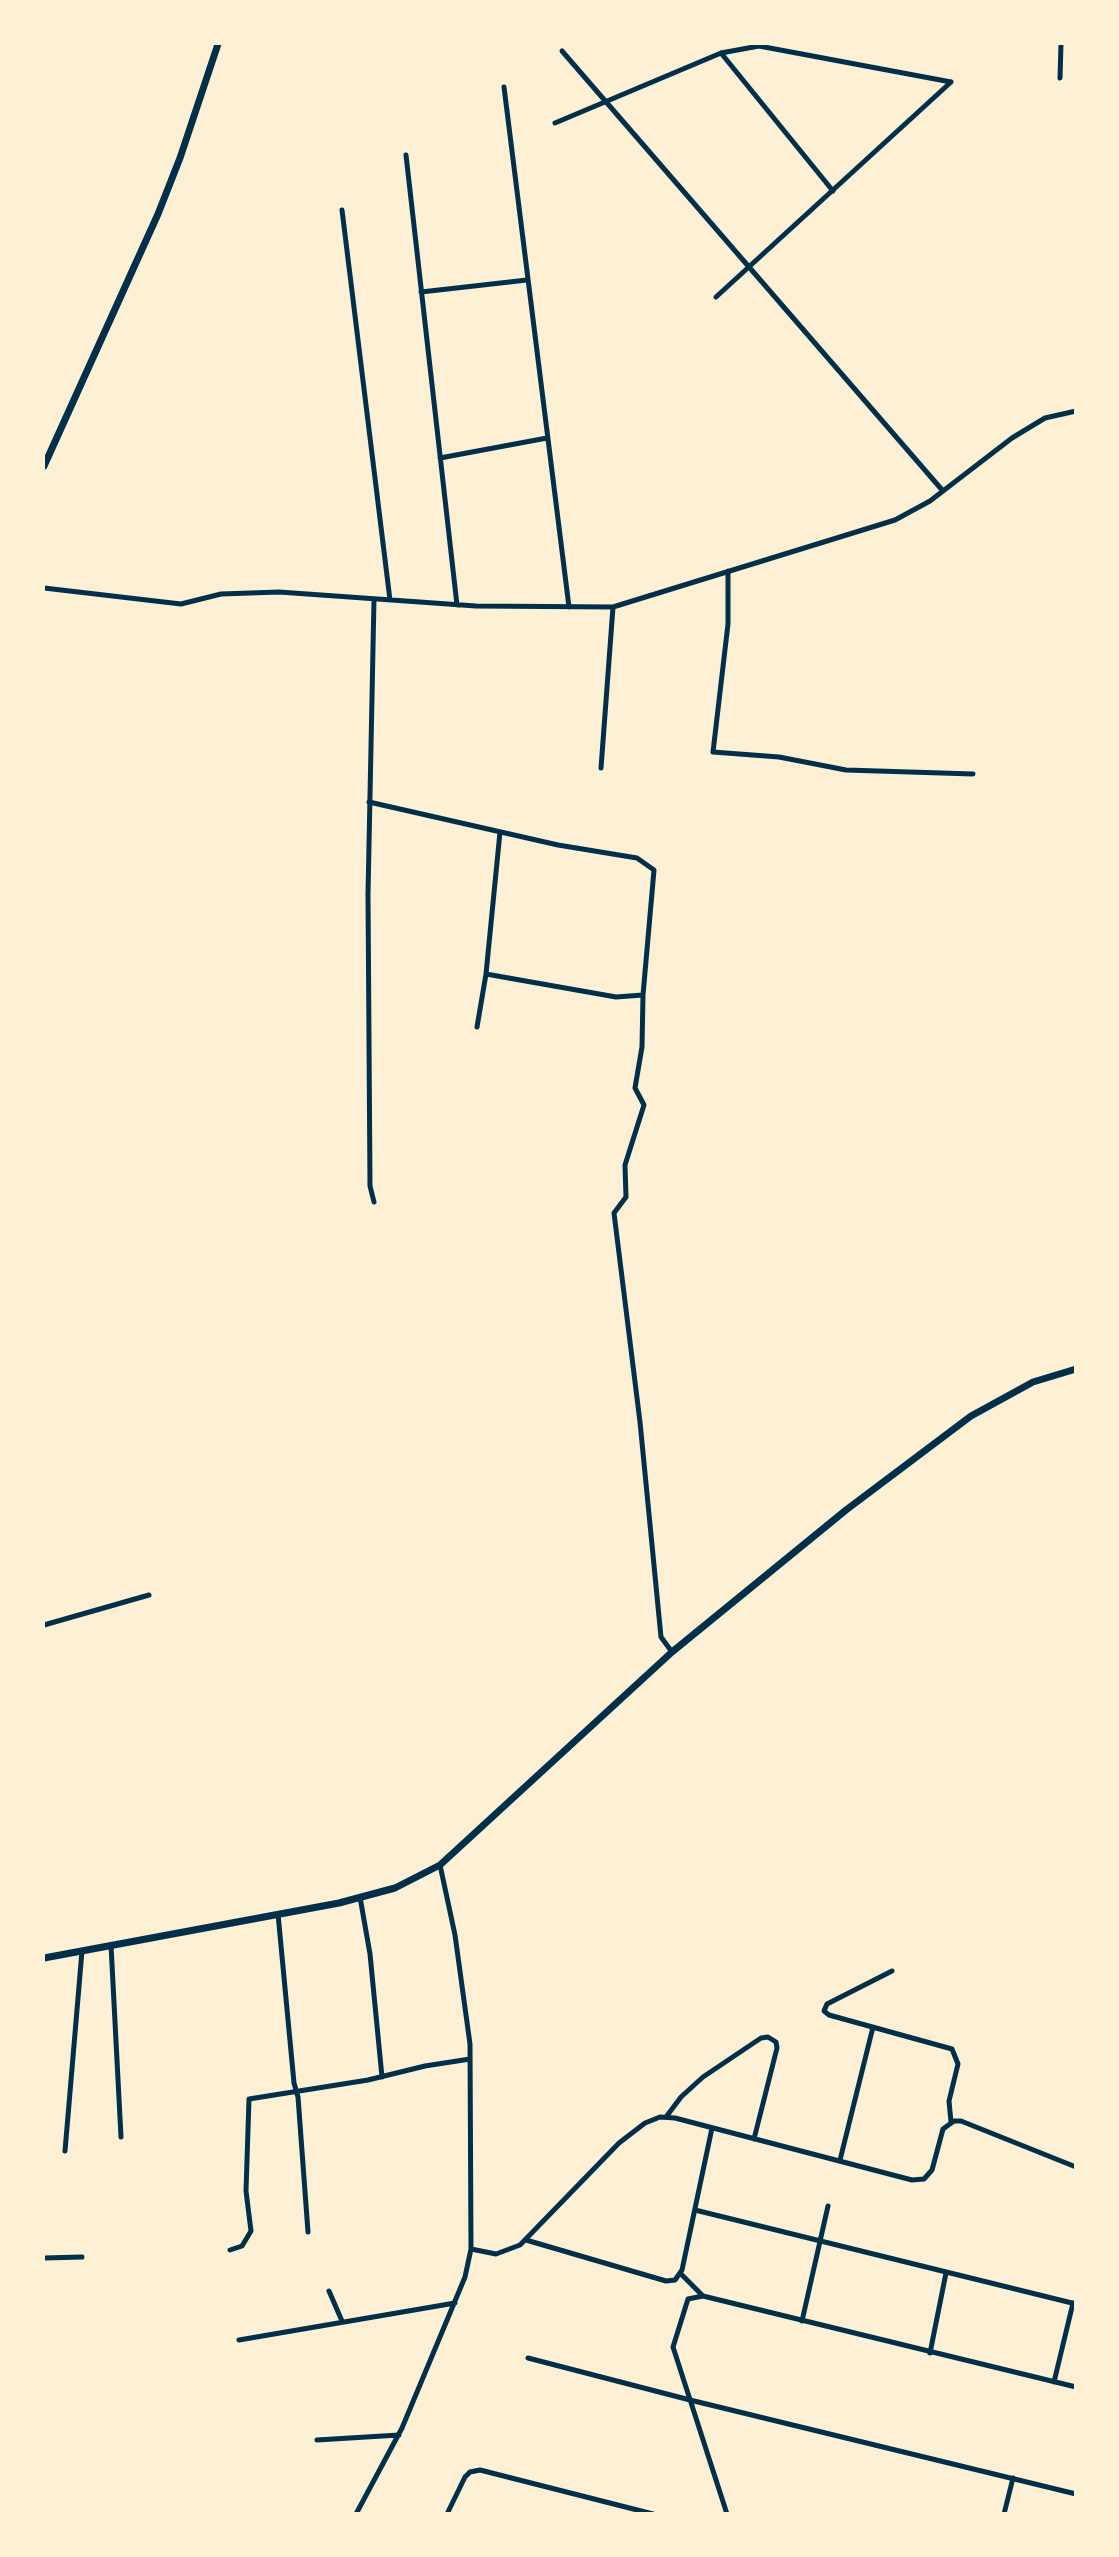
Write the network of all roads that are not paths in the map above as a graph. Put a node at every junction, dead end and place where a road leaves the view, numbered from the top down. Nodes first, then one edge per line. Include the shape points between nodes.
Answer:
1 (218, 44) edge
2 (789, 44) edge
3 (1061, 44) edge
4 (562, 51) dead end
5 (788, 51) junction
6 (722, 53) junction
7 (1060, 78) dead end
8 (504, 87) dead end
9 (605, 102) junction
10 (555, 123) dead end
11 (406, 155) dead end
12 (832, 191) junction
13 (342, 210) dead end
14 (749, 267) junction
15 (527, 280) junction
16 (421, 292) junction
17 (716, 297) dead end
18 (1076, 411) edge
19 (547, 438) junction
20 (440, 458) junction
21 (44, 466) edge
22 (943, 491) junction
23 (728, 572) junction
24 (44, 588) edge
25 (374, 599) junction
26 (390, 600) junction
27 (457, 605) junction
28 (569, 607) junction
29 (613, 607) junction
30 (601, 768) dead end
31 (973, 774) dead end
32 (369, 802) junction
33 (500, 832) junction
34 (486, 974) junction
35 (643, 995) junction
36 (477, 1027) dead end
37 (374, 1202) dead end
38 (1076, 1369) edge
39 (150, 1595) dead end
40 (44, 1625) edge
41 (672, 1652) junction
42 (440, 1865) junction
43 (360, 1898) junction
44 (278, 1914) junction
45 (111, 1945) junction
46 (82, 1951) junction
47 (44, 1958) edge
48 (892, 1971) dead end
49 (873, 2027) junction
50 (470, 2059) junction
51 (382, 2077) junction
52 (296, 2091) junction
53 (666, 2116) junction
54 (951, 2122) junction
55 (712, 2128) junction
56 (121, 2137) dead end
57 (754, 2139) junction
58 (65, 2151) dead end
59 (840, 2160) junction
60 (1076, 2167) edge
61 (828, 2206) dead end
62 (695, 2210) junction
63 (308, 2232) dead end
64 (526, 2240) junction
65 (820, 2241) junction
66 (471, 2249) junction
67 (230, 2250) dead end
68 (82, 2257) dead end
69 (44, 2258) edge
70 (946, 2273) junction
71 (681, 2274) junction
72 (329, 2291) dead end
73 (704, 2296) junction
74 (455, 2303) junction
75 (1074, 2303) edge
76 (342, 2321) junction
77 (802, 2321) junction
78 (239, 2340) dead end
79 (930, 2353) junction
80 (528, 2358) dead end
81 (1054, 2382) junction
82 (1076, 2387) edge
83 (690, 2400) junction
84 (399, 2435) junction
85 (317, 2440) dead end
86 (1013, 2478) junction
87 (1076, 2494) edge
88 (356, 2514) edge
89 (447, 2514) edge
90 (653, 2514) edge
91 (727, 2514) edge
92 (1004, 2514) edge

1 - 21 street via 158,214
2 - 5 street
3 - 7 street
4 - 9 street
5 - 6 street via 759,46
5 - 12 street via 951,82
6 - 9 street
6 - 12 street
8 - 15 street
9 - 10 street
9 - 14 street
11 - 16 street
12 - 14 street
13 - 26 street
14 - 17 street
14 - 22 street
15 - 16 street
15 - 19 street
16 - 20 street
18 - 22 street via 1045,418
19 - 20 street
19 - 28 street
20 - 27 street
22 - 23 street via 895,520
23 - 29 street
23 - 31 street via 728,624 713,752 779,757 846,770
24 - 25 street via 181,604 221,594 279,592
25 - 26 street
25 - 32 street
26 - 27 street
27 - 28 street
28 - 29 street
29 - 30 street
32 - 33 street
32 - 37 street via 370,1186
33 - 34 street
33 - 35 street via 637,858 654,870
34 - 35 street via 616,996
34 - 36 street
35 - 41 street via 642,1047 634,1088 644,1105 626,1165 627,1197 614,1213 661,1637
38 - 41 street via 1033,1382 970,1416 846,1510
39 - 40 street
41 - 42 street
42 - 43 street via 394,1888
42 - 50 street via 455,1935
43 - 44 street
43 - 51 street via 370,1954
44 - 45 street
44 - 52 street
45 - 46 street
45 - 56 street
46 - 47 street
46 - 58 street
48 - 49 street via 824,2007 827,2014
49 - 54 street via 948,2046 956,2053 958,2064 949,2101
49 - 59 street
50 - 51 street
50 - 66 street
51 - 52 street
52 - 63 street
52 - 67 street via 249,2099 246,2191 251,2231 242,2246
53 - 55 street
53 - 57 street via 703,2077 768,2037 776,2042 777,2048
53 - 64 street via 650,2120 619,2143
54 - 59 street via 942,2132 932,2170 920,2180
54 - 60 street via 961,2121
55 - 57 street
55 - 62 street
57 - 59 street
61 - 65 street
62 - 65 street
62 - 71 street
64 - 66 street via 504,2253 487,2254
64 - 71 street via 666,2282
65 - 70 street
65 - 77 street
66 - 74 street
68 - 69 street
70 - 75 street
70 - 79 street
71 - 73 street
72 - 76 street
73 - 77 street
73 - 83 street via 688,2299 673,2347
74 - 76 street
74 - 84 street
75 - 81 street
76 - 78 street
77 - 79 street
79 - 81 street
80 - 83 street
81 - 82 street
83 - 86 street
83 - 91 street
84 - 85 street
84 - 88 street
86 - 87 street
86 - 92 street
89 - 90 street via 465,2477 480,2470

